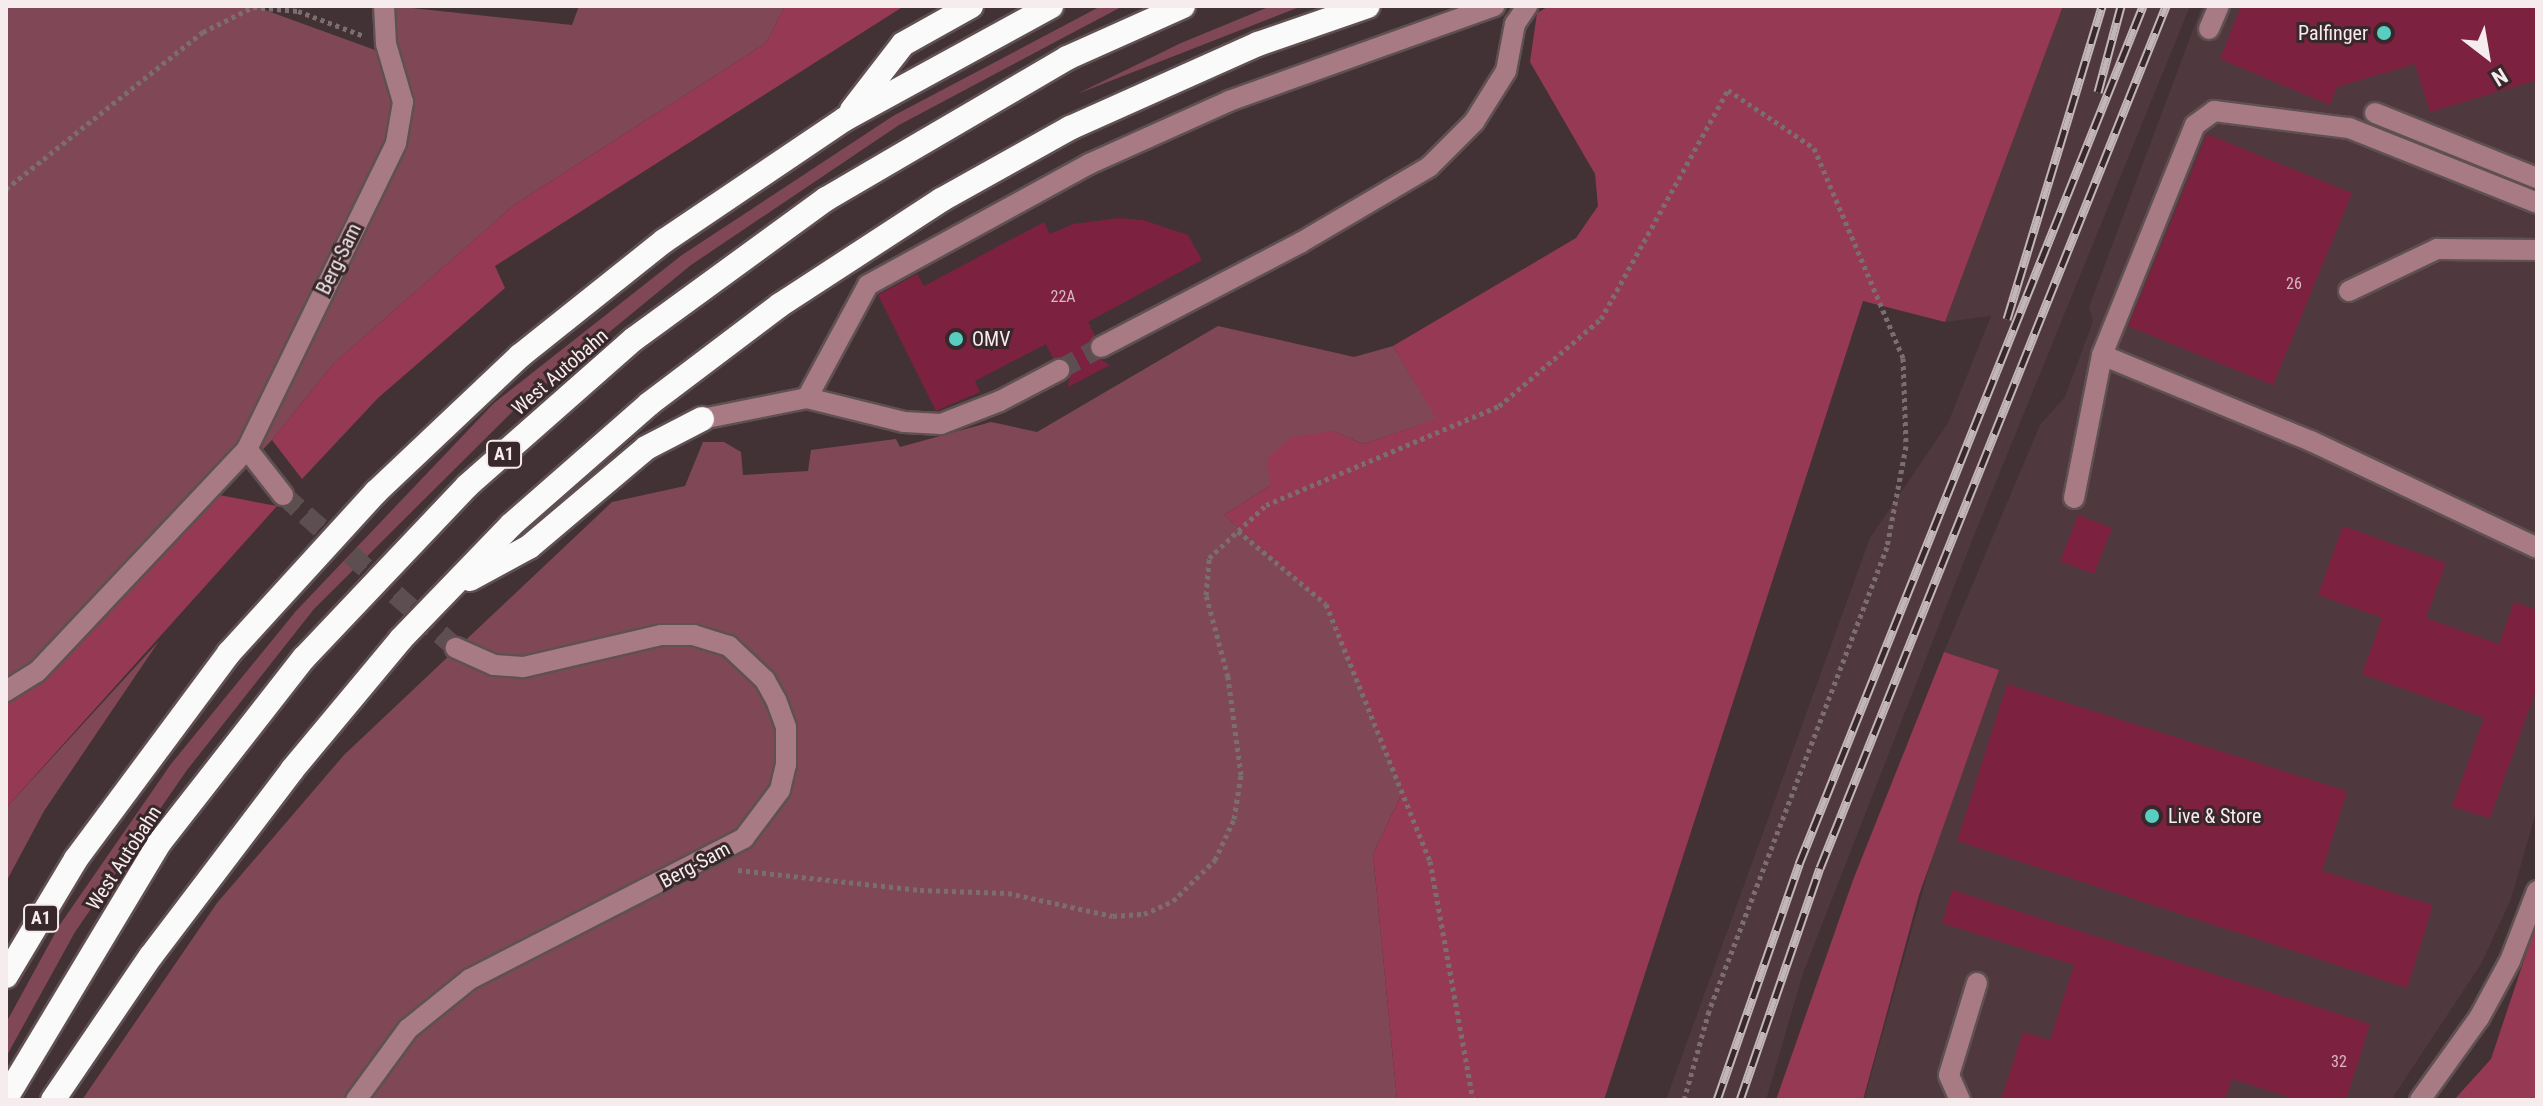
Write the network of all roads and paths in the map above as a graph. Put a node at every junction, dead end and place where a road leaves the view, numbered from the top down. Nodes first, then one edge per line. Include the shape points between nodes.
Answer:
1 (384, 6) edge
2 (971, 6) edge
3 (1051, 6) edge
4 (1183, 6) edge
5 (1368, 6) edge
6 (1495, 6) edge
7 (1527, 6) edge
8 (2219, 6) edge
9 (2209, 29) dead end
10 (386, 44) junction
11 (2375, 113) dead end
12 (845, 119) junction
13 (2537, 178) edge
14 (6, 189) edge
15 (2537, 203) edge
16 (2537, 250) edge
17 (2349, 291) dead end
18 (1101, 347) tunnel mouth
19 (2102, 355) junction
20 (1059, 370) tunnel mouth
21 (807, 398) junction
22 (702, 419) joint
23 (247, 449) junction
24 (283, 495) tunnel mouth
25 (2074, 498) dead end
26 (1238, 531) junction
27 (2537, 548) edge
28 (451, 590) junction
29 (456, 648) tunnel mouth
30 (6, 691) edge
31 (693, 867) junction
32 (2537, 891) edge
33 (6, 976) edge
34 (1977, 983) dead end
35 (6, 1098) edge
36 (53, 1100) edge
37 (356, 1100) edge
38 (1473, 1100) edge
39 (1684, 1100) edge
40 (1960, 1100) edge
41 (2420, 1100) edge

1 - 10 street, Berg-Sam
2 - 12 highway via 903,44
3 - 12 highway, West Autobahn / A1
4 - 35 highway, West Autobahn / A1 via 1067,58 826,199 634,339 467,486 304,658 160,842
5 - 28 highway via 1258,44 1070,128 941,200 780,305 649,404 511,525
6 - 21 street via 1229,101 1089,164 892,269 868,285
7 - 18 street via 1515,24 1506,71 1474,122 1429,167 1300,243
8 - 9 street
10 - 14 path via 298,11 253,7 203,32
10 - 23 street, Berg-Sam via 403,102 396,143
11 - 13 street
12 - 33 highway, West Autobahn / A1 via 652,250 520,356 376,492 229,653 76,859
15 - 19 street via 2349,128 2214,111 2195,125
16 - 17 street via 2437,249
19 - 25 street
19 - 27 street via 2311,441
20 - 21 street via 941,424 904,422
21 - 22 street
22 - 28 highway via 646,448 529,547
23 - 24 street
23 - 30 street, Berg-Sam via 37,672
26 - 31 path via 1209,558 1206,595 1228,677 1241,775 1234,819 1215,860 1173,901 1144,914 1113,916 1008,893 920,890
26 - 38 path via 1326,604 1430,861
26 - 39 path via 1266,505 1499,406 1601,319 1728,90 1814,148 1903,358 1906,446 1887,547 1709,1011
28 - 36 highway via 401,639 292,770 151,956
29 - 31 street, Berg-Sam via 494,665 523,667 628,640 694,635 729,646 746,661 765,680 786,727 780,790 744,838
31 - 37 street, Berg-Sam via 470,979 408,1029
32 - 41 street via 2510,961 2479,1018
34 - 40 street via 1949,1075

